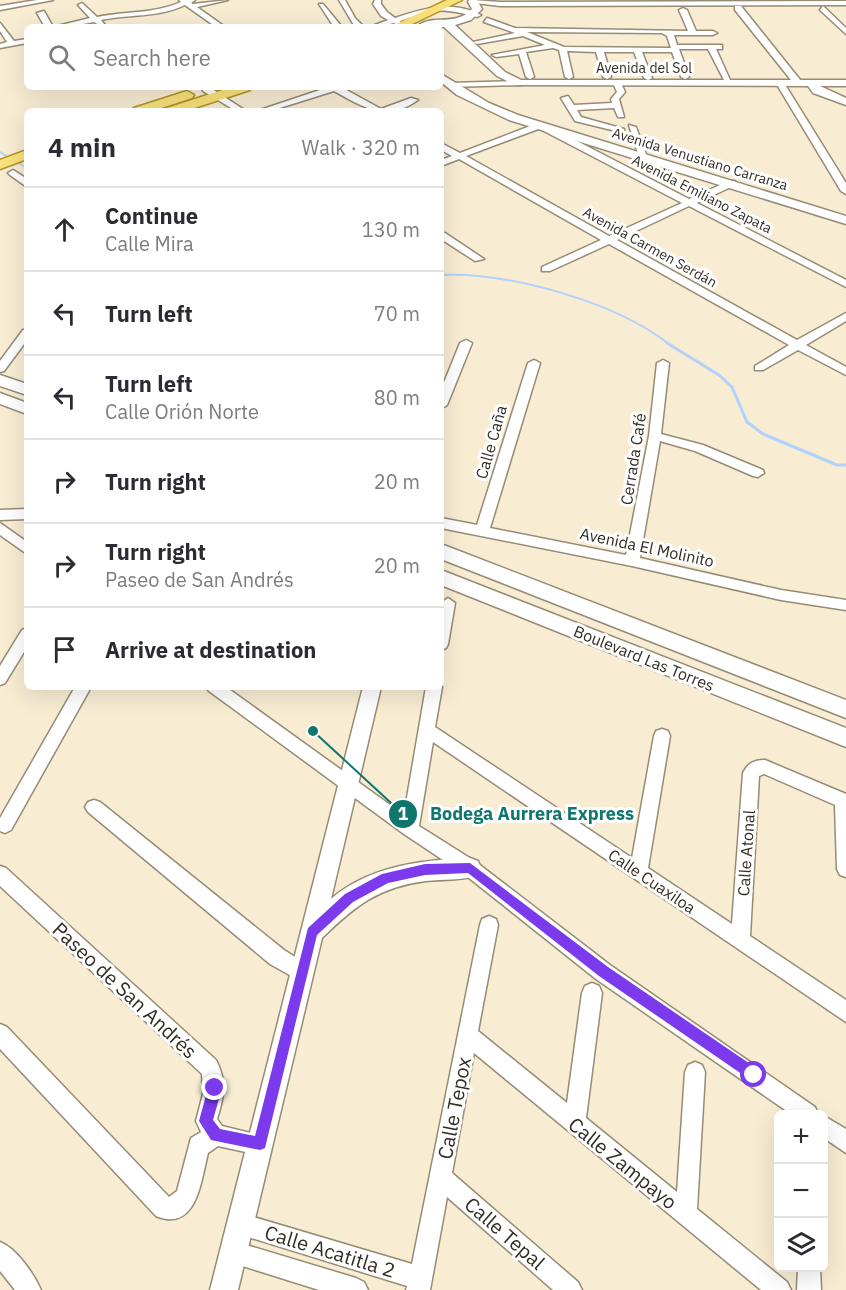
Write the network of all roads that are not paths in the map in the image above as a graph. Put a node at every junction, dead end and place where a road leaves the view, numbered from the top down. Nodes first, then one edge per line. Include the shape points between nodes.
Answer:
1 (50, 0) edge
2 (225, 0) edge
3 (342, 0) edge
4 (379, 0) edge
5 (384, 0) edge
6 (189, 2) edge
7 (735, 3) edge
8 (846, 3) edge
9 (82, 5) dead end
10 (321, 5) dead end
11 (507, 6) dead end
12 (452, 7) edge
13 (0, 8) edge
14 (823, 8) dead end
15 (474, 9) edge
16 (683, 10) dead end
17 (41, 13) dead end
18 (47, 24) edge
19 (98, 24) edge
20 (217, 24) edge
21 (336, 24) edge
22 (357, 24) edge
23 (395, 24) edge
24 (425, 24) edge
25 (444, 24) edge
26 (447, 24) junction
27 (0, 25) edge
28 (513, 29) junction
29 (846, 32) edge
30 (668, 33) junction
31 (693, 33) junction
32 (713, 33) dead end
33 (24, 34) edge
34 (525, 34) junction
35 (10, 40) junction
36 (24, 41) edge
37 (477, 42) dead end
38 (0, 46) edge
39 (552, 46) junction
40 (674, 48) junction
41 (563, 49) junction
42 (599, 49) junction
43 (637, 50) junction
44 (522, 51) junction
45 (509, 53) junction
46 (496, 55) dead end
47 (526, 65) junction
48 (530, 76) dead end
49 (569, 77) dead end
50 (685, 77) dead end
51 (648, 78) dead end
52 (727, 78) dead end
53 (612, 80) junction
54 (445, 81) edge
55 (519, 83) junction
56 (798, 83) junction
57 (846, 83) edge
58 (777, 84) junction
59 (816, 87) junction
60 (327, 90) edge
61 (340, 90) edge
62 (212, 91) edge
63 (565, 98) dead end
64 (414, 100) dead end
65 (845, 100) edge
66 (616, 105) junction
67 (150, 108) edge
68 (178, 108) edge
69 (238, 108) edge
70 (279, 108) edge
71 (373, 108) edge
72 (392, 108) edge
73 (571, 108) junction
74 (621, 115) dead end
75 (542, 127) junction
76 (632, 127) dead end
77 (621, 131) dead end
78 (444, 148) edge
79 (459, 156) junction
80 (24, 157) edge
81 (644, 157) junction
82 (444, 162) edge
83 (11, 171) edge
84 (24, 182) edge
85 (732, 183) junction
86 (846, 191) edge
87 (690, 203) junction
88 (846, 220) edge
89 (444, 238) edge
90 (608, 241) junction
91 (479, 259) dead end
92 (546, 269) dead end
93 (846, 284) edge
94 (846, 316) edge
95 (24, 336) edge
96 (466, 343) dead end
97 (798, 345) junction
98 (534, 363) dead end
99 (663, 363) dead end
100 (843, 367) edge
101 (759, 368) dead end
102 (0, 369) edge
103 (0, 380) edge
104 (24, 389) edge
105 (0, 398) edge
106 (444, 398) edge
107 (24, 408) edge
108 (655, 436) junction
109 (758, 473) dead end
110 (24, 514) edge
111 (0, 515) edge
112 (444, 524) edge
113 (482, 532) junction
114 (2, 534) edge
115 (24, 547) edge
116 (444, 552) edge
117 (632, 561) junction
118 (444, 578) edge
119 (448, 603) dead end
120 (846, 605) edge
121 (444, 626) edge
122 (24, 639) edge
123 (0, 679) edge
124 (81, 690) edge
125 (218, 690) edge
126 (371, 690) edge
127 (434, 690) edge
128 (846, 709) edge
129 (427, 730) junction
130 (662, 736) dead end
131 (846, 738) edge
132 (349, 783) junction
133 (845, 801) edge
134 (94, 807) dead end
135 (5, 825) dead end
136 (410, 829) junction
137 (470, 868) junction
138 (846, 869) edge
139 (638, 872) junction
140 (0, 874) edge
141 (489, 925) dead end
142 (312, 932) junction
143 (740, 940) junction
144 (302, 973) junction
145 (592, 993) dead end
146 (846, 1012) edge
147 (0, 1034) edge
148 (468, 1035) junction
149 (695, 1072) dead end
150 (802, 1110) edge
151 (575, 1124) junction
152 (828, 1129) edge
153 (207, 1134) junction
154 (846, 1142) edge
155 (260, 1144) junction
156 (440, 1177) junction
157 (686, 1215) junction
158 (240, 1224) junction
159 (233, 1252) junction
160 (0, 1253) edge
161 (809, 1272) edge
162 (419, 1284) edge
163 (29, 1290) edge
164 (224, 1290) edge
165 (356, 1290) edge
166 (570, 1290) edge
167 (779, 1290) edge
168 (809, 1290) edge

1 - 13 street
2 - 6 street
3 - 22 street
4 - 5 street
4 - 23 street via 377,4
6 - 19 street via 164,12
6 - 20 street
7 - 56 street
8 - 15 street via 500,4
9 - 19 street
10 - 21 street
11 - 28 street
12 - 15 main road
12 - 23 main road
12 - 24 main road
14 - 29 street
15 - 26 main road
15 - 28 street via 478,20
16 - 31 street
17 - 18 street
25 - 26 main road
26 - 55 main road via 501,74
27 - 35 street
28 - 30 street via 544,19 652,18
28 - 34 street
30 - 31 street
30 - 40 street
31 - 32 street
33 - 35 street
34 - 37 street
34 - 39 street
35 - 36 street
35 - 38 street
39 - 41 street
39 - 44 street
40 - 43 street
40 - 50 street
40 - 52 street via 715,47
41 - 42 street
41 - 49 street
42 - 43 street
42 - 53 street
43 - 51 street
44 - 45 street
44 - 47 street
45 - 46 street
45 - 47 street
47 - 48 street
53 - 55 main road, Avenida del Sol
53 - 58 main road, Avenida del Sol
53 - 66 street via 621,92 615,99
54 - 55 street, Avenida del Sol
54 - 75 main road, Avenida Venustiano Carranza via 483,105
56 - 58 main road, Avenida del Sol
56 - 59 main road, Avenida del Sol
57 - 59 main road, Avenida del Sol
58 - 59 main road, Avenida del Sol
58 - 86 street
59 - 65 main road
60 - 70 street
61 - 71 street
62 - 67 main road
62 - 68 main road
62 - 69 street
63 - 73 street
64 - 72 street
66 - 73 street
66 - 74 street
73 - 77 street via 578,119
75 - 79 street
75 - 81 main road, Avenida Venustiano Carranza
75 - 87 street, Avenida Emiliano Zapata
76 - 81 street
78 - 79 street, Avenida Carmen Serdán
79 - 82 street
79 - 90 street, Avenida Carmen Serdán
80 - 83 main road
81 - 85 main road, Avenida Venustiano Carranza
83 - 84 street
85 - 87 street
85 - 88 main road, Avenida Venustiano Carranza
87 - 90 street
87 - 93 street, Avenida Emiliano Zapata
89 - 91 street
90 - 92 street
90 - 97 street, Avenida Carmen Serdán
94 - 97 street
95 - 102 street
96 - 106 street
97 - 100 street, Avenida Carmen Serdán
97 - 101 street
98 - 113 street, Calle Caña
99 - 108 street, Cerrada Café
103 - 104 main road
105 - 107 main road
108 - 109 street via 710,452
108 - 117 street, Cerrada Café
110 - 111 street
112 - 113 street, Avenida El Molinito
113 - 117 street, Avenida El Molinito
114 - 115 street
116 - 128 main road, Boulevard Las Torres
117 - 120 street, Avenida El Molinito via 781,595
118 - 131 main road, Boulevard Las Torres
119 - 121 street
122 - 123 street
124 - 135 street
125 - 132 street
126 - 132 street
127 - 129 street
129 - 136 street
129 - 139 street, Calle Cuaxiloa
130 - 139 street
132 - 136 street
132 - 142 street
133 - 138 street
133 - 143 street, Calle Atonal via 765,767 757,767 751,773
134 - 144 street via 277,957
136 - 137 street
137 - 142 street via 425,869 386,878 349,898
137 - 150 street via 603,972
139 - 143 street, Calle Cuaxiloa
140 - 153 street, Paseo de San Andrés via 209,1067 215,1076 215,1088
141 - 148 street, Calle Tepox
142 - 144 street
143 - 146 street, Calle Cuaxiloa
144 - 155 street
145 - 151 street
147 - 153 street, Paseo de San Andrés via 164,1208 175,1209 186,1197
148 - 151 street, Calle Zampayo
148 - 156 street, Calle Tepox
149 - 157 street
151 - 157 street, Calle Zampayo
152 - 154 street
153 - 155 street
155 - 158 street
156 - 162 street, Calle Tepox
156 - 166 street, Calle Tepal
157 - 167 street, Calle Zampayo
158 - 159 street
158 - 162 street, Calle Acatitla 2
159 - 164 street
159 - 165 street, Calle Acatitla 2
160 - 163 street
161 - 168 street

